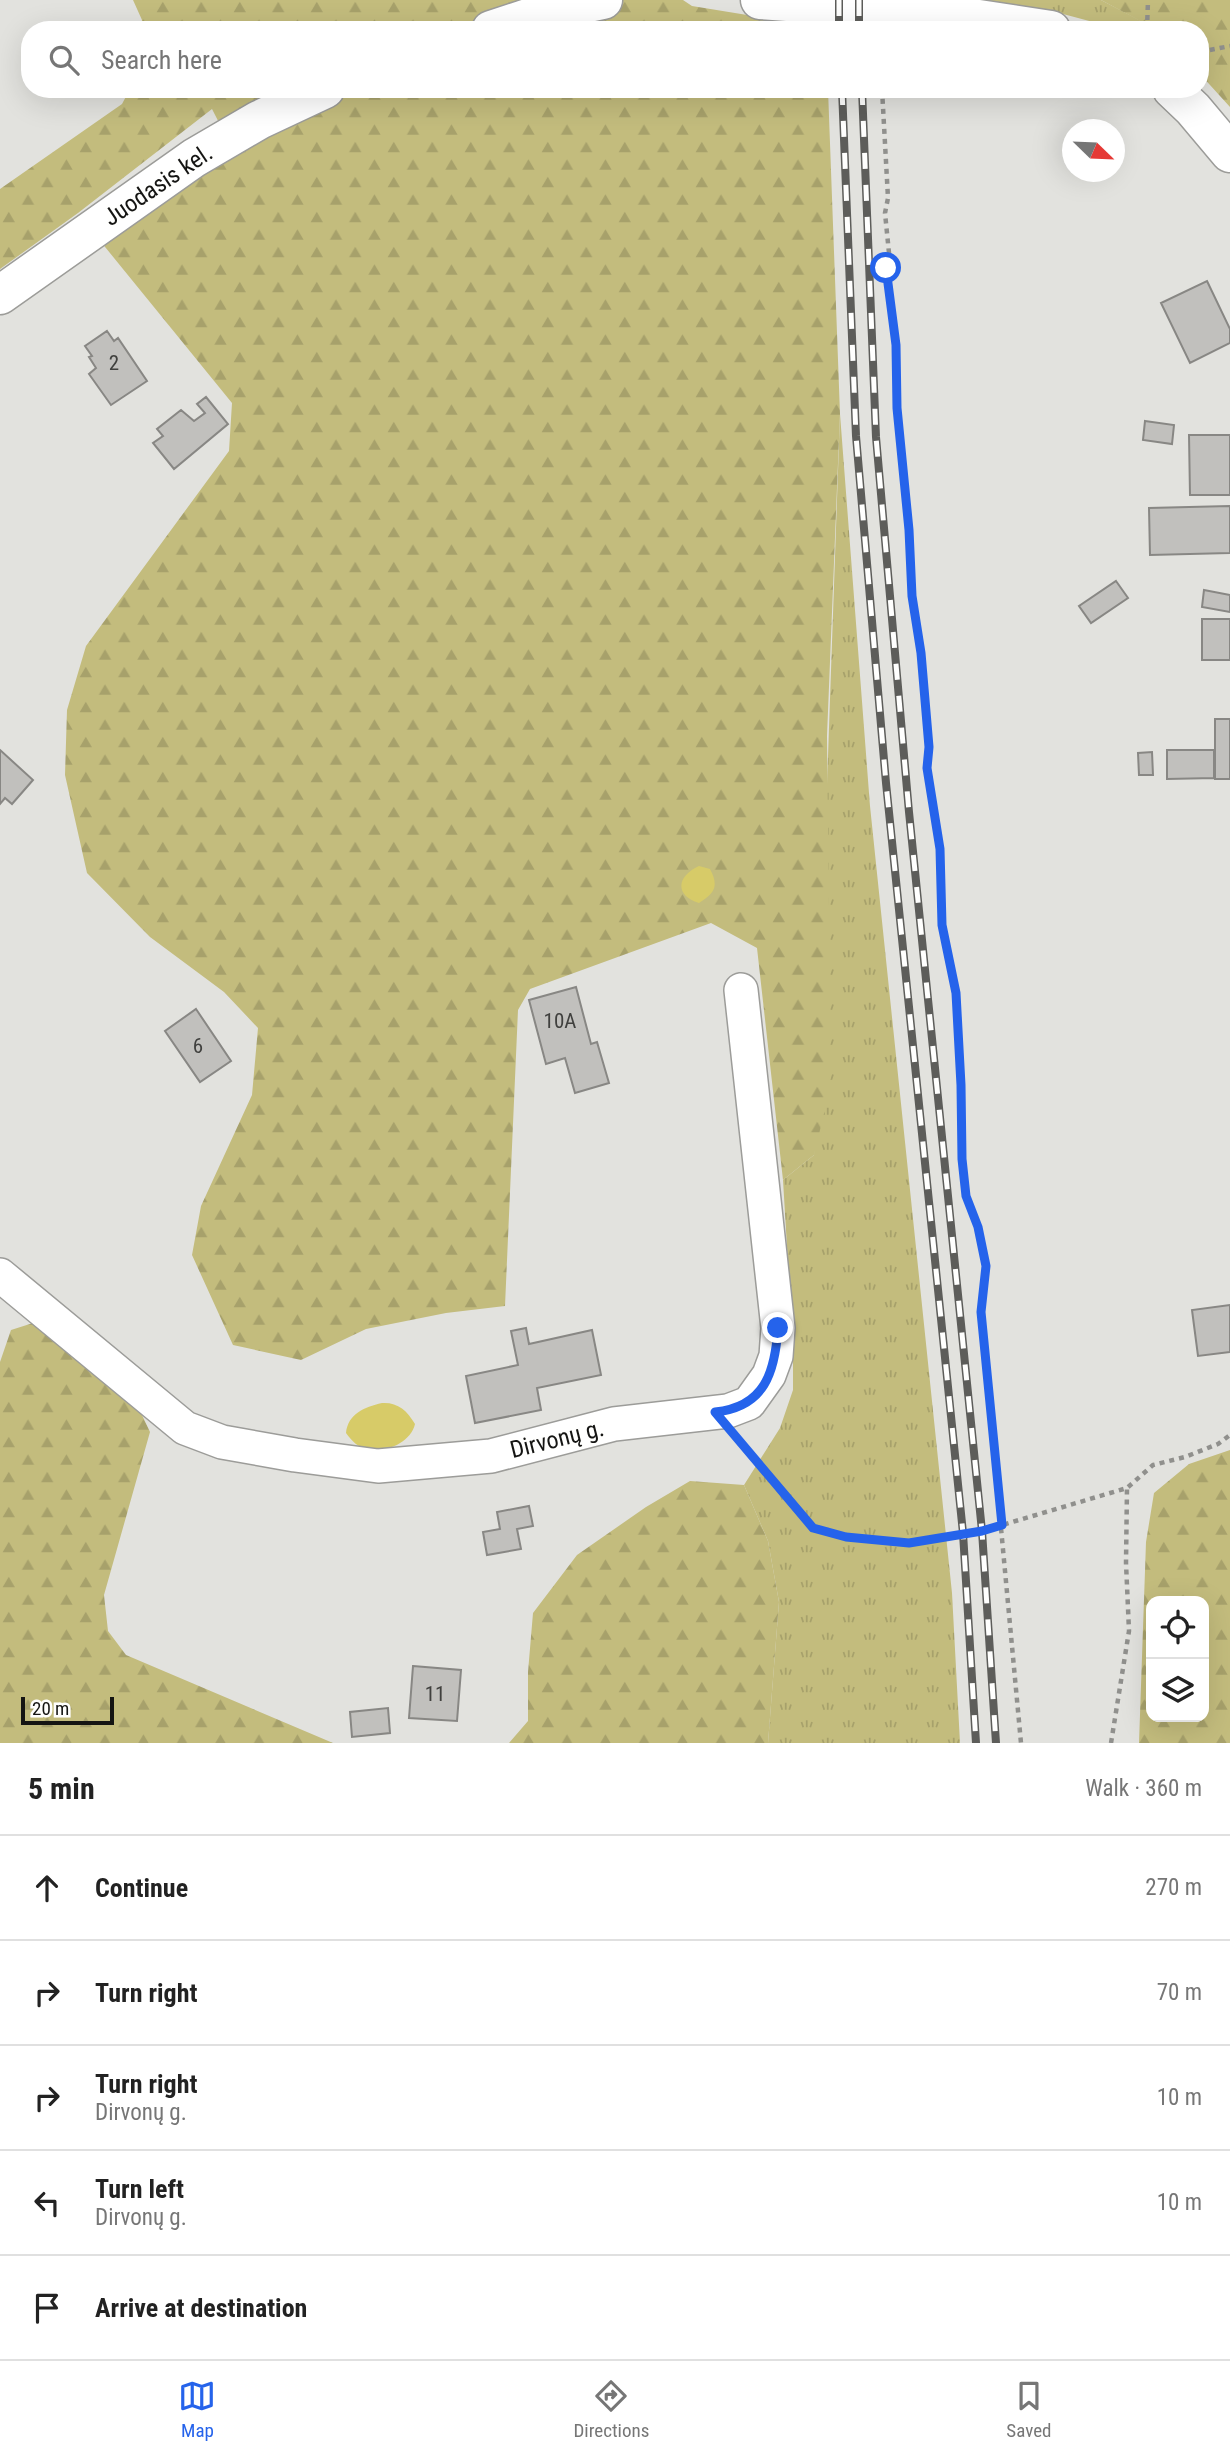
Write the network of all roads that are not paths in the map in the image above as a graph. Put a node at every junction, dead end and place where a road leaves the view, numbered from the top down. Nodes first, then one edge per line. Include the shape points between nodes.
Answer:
1 (603, 0) edge
2 (760, 0) edge
3 (519, 21) edge
4 (992, 21) edge
5 (306, 98) edge
6 (1181, 98) edge
7 (1230, 153) edge
8 (0, 295) edge
9 (741, 990) dead end
10 (0, 1275) edge

1 - 3 street
2 - 4 street
5 - 8 street, Juodasis kel. via 194,158
6 - 7 street
9 - 10 street, Dirvonų g. via 778,1328 769,1375 749,1403 728,1411 614,1424 491,1456 378,1466 295,1455 222,1442 185,1428

